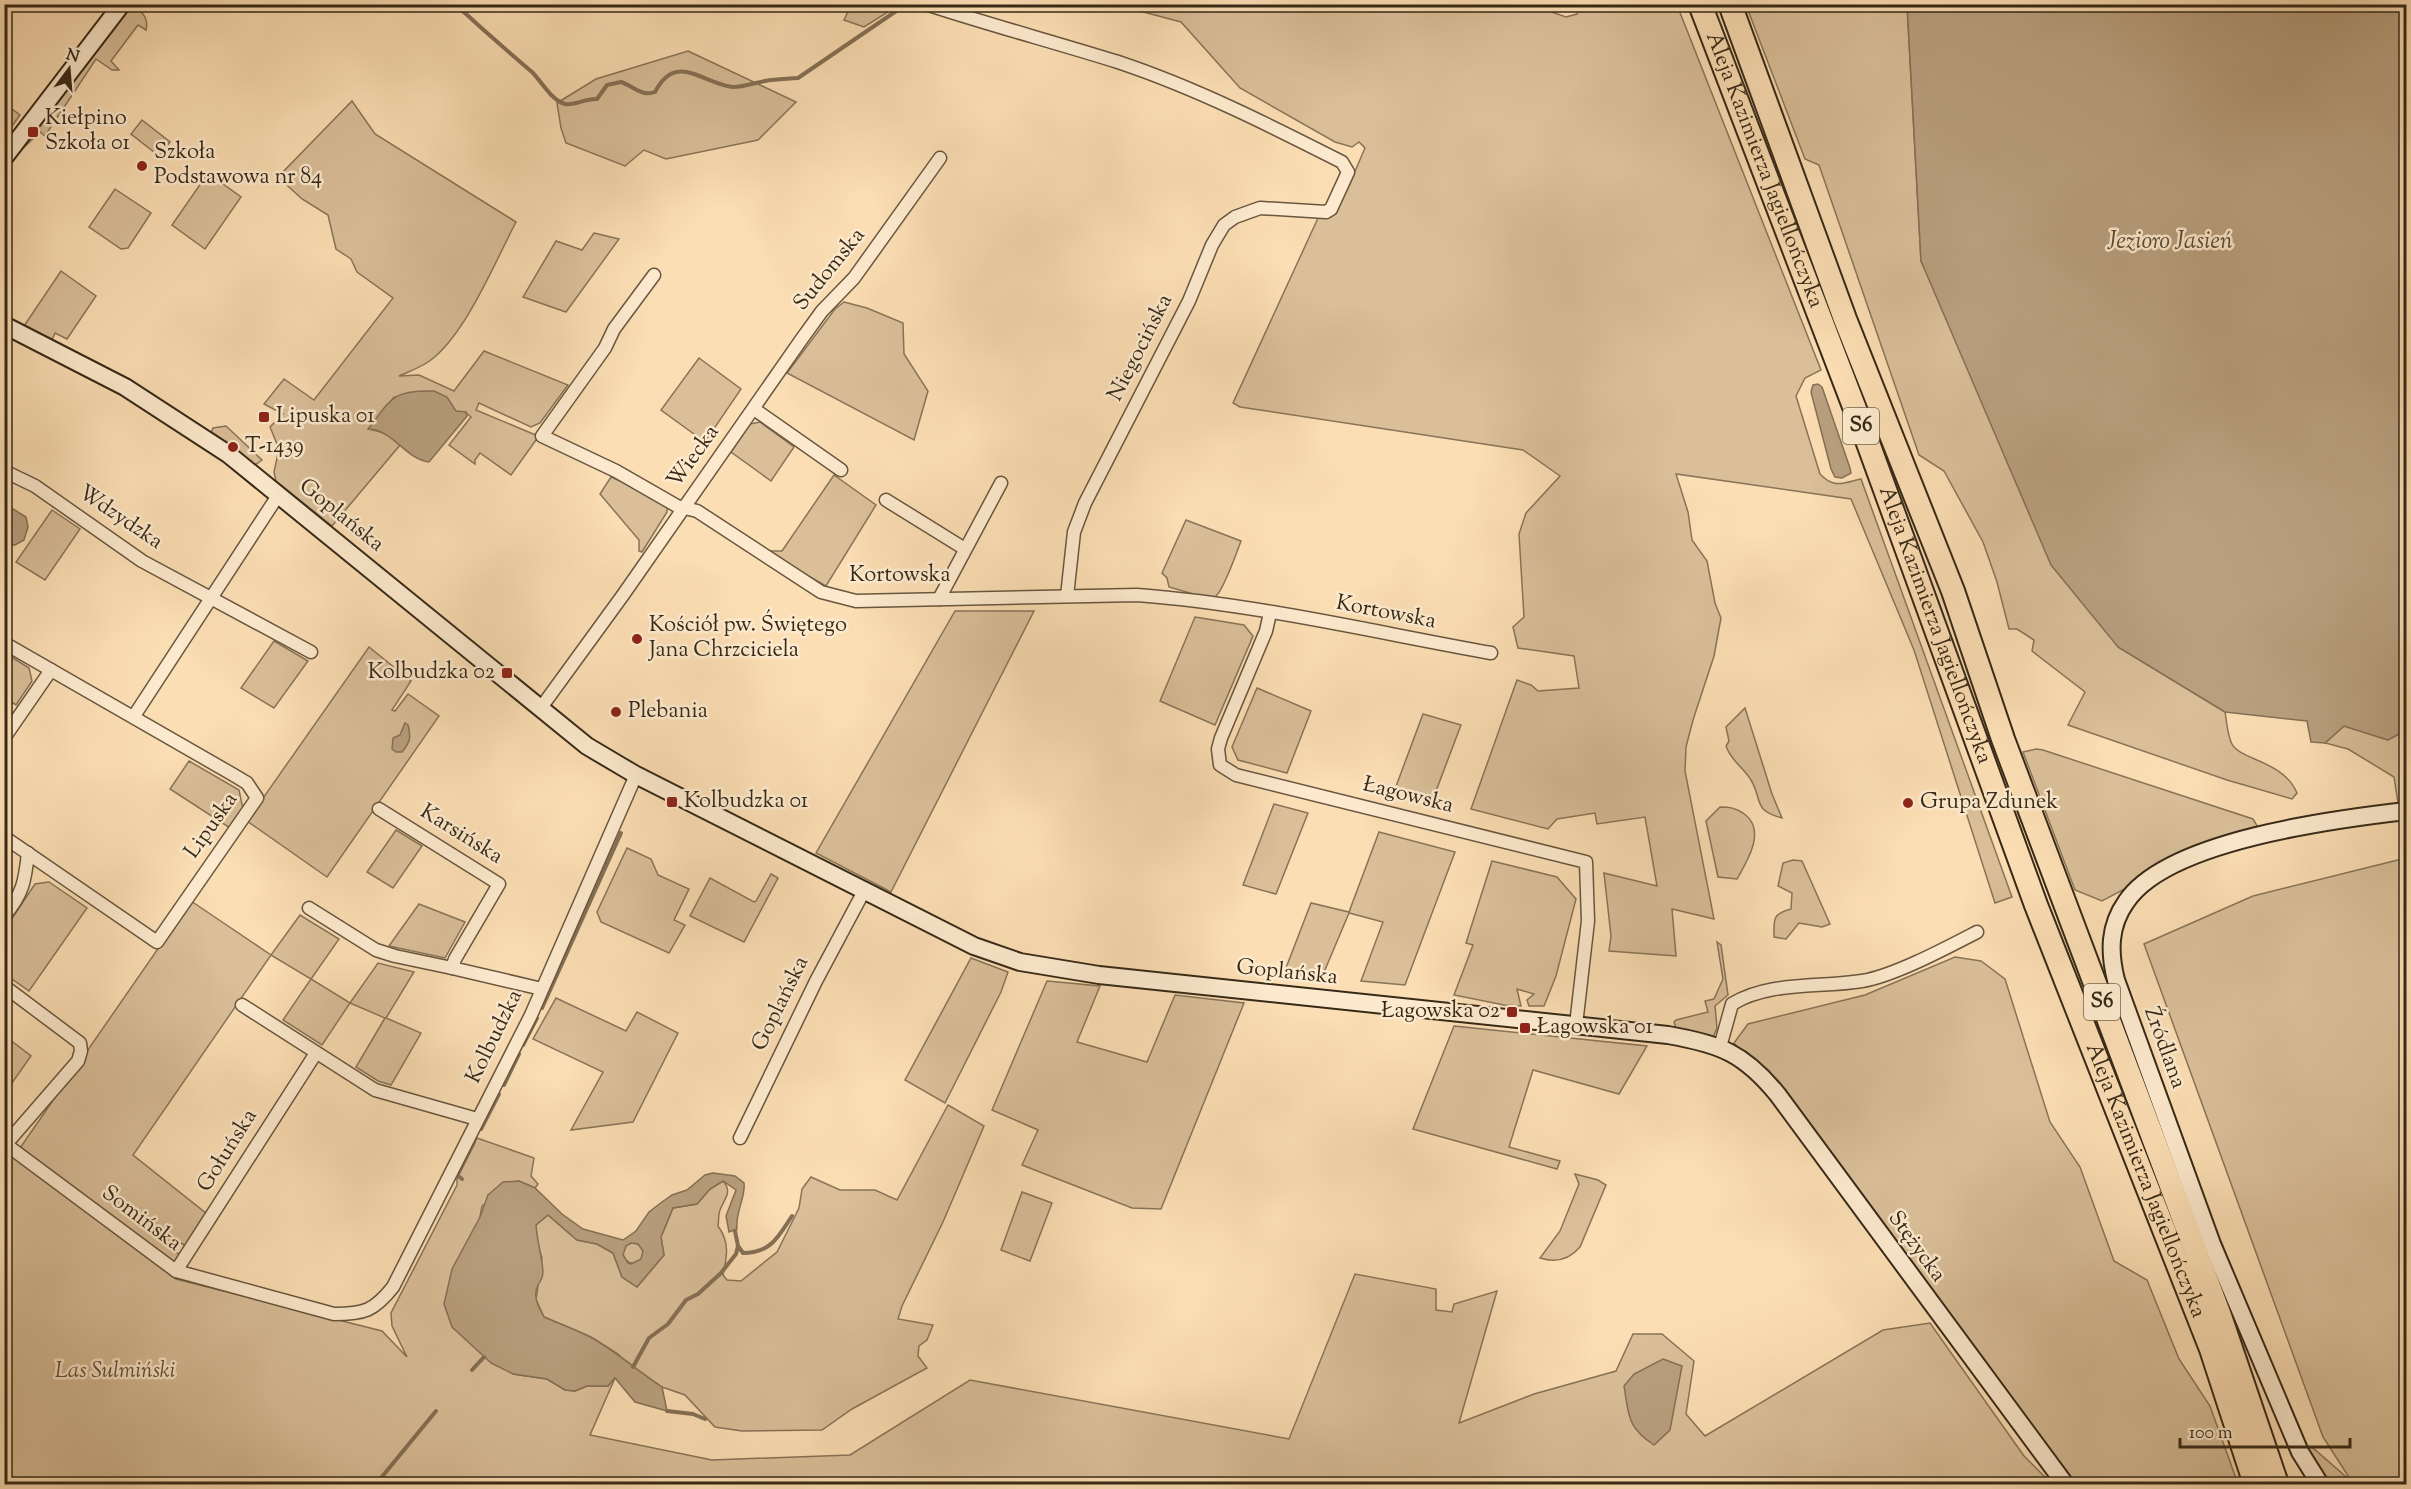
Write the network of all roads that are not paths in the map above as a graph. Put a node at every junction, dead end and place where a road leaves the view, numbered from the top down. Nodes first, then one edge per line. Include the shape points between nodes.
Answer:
1 (122, 4) edge
2 (926, 4) edge
3 (1700, 4) edge
4 (1730, 4) edge
5 (4, 158) edge
6 (940, 158) dead end
7 (654, 275) dead end
8 (4, 325) edge
9 (754, 409) junction
10 (841, 470) dead end
11 (4, 471) edge
12 (1001, 483) dead end
13 (279, 494) junction
14 (886, 500) dead end
15 (684, 508) junction
16 (965, 549) junction
17 (1067, 596) junction
18 (213, 598) junction
19 (939, 599) junction
20 (1270, 613) junction
21 (4, 643) edge
22 (311, 652) dead end
23 (1491, 653) dead end
24 (51, 670) junction
25 (540, 709) junction
26 (134, 716) junction
27 (4, 738) edge
28 (636, 775) junction
29 (379, 809) dead end
30 (2406, 811) edge
31 (4, 837) edge
32 (28, 853) junction
33 (864, 891) junction
34 (309, 908) dead end
35 (4, 916) edge
36 (1977, 932) dead end
37 (452, 968) junction
38 (4, 986) edge
39 (542, 989) junction
40 (242, 1005) dead end
41 (1576, 1025) junction
42 (1720, 1047) junction
43 (316, 1053) junction
44 (477, 1119) junction
45 (740, 1138) dead end
46 (5, 1143) edge
47 (176, 1271) junction
48 (372, 1307) joint
49 (2065, 1485) edge
50 (2255, 1485) edge
51 (2277, 1485) edge
52 (2320, 1485) edge

1 - 5 street
2 - 17 street, Niegocińska via 1119,63 1234,107 1342,162 1348,172 1326,212 1260,208 1224,225 1085,503 1074,532
3 - 50 highway, Aleja Kazimierza Jagiellończyka / S6 via 1872,454 2036,905 2211,1349
4 - 51 highway, Aleja Kazimierza Jagiellończyka / S6 via 1845,319 1953,591 2003,739 2219,1313
6 - 9 street, Sudomska via 854,278 815,321
7 - 15 street, Kortowska via 542,436
8 - 13 street, Goplańska via 125,387 228,454
9 - 10 street
9 - 15 street, Wiecka
11 - 18 street, Wdzydzka via 35,486 142,561
12 - 16 street
13 - 18 street
13 - 25 street, Goplańska
14 - 16 street
15 - 19 street, Kortowska via 697,511 820,592 856,601
15 - 25 street, Wiecka
16 - 19 street
17 - 19 street, Kortowska
17 - 20 street, Kortowska via 1137,594
18 - 22 street, Wdzydzka
18 - 26 street
20 - 23 street, Kortowska
20 - 41 street, Łagowska via 1221,738 1220,765 1236,775 1586,862 1588,921
21 - 24 street, Lipuska
24 - 26 street, Lipuska
24 - 27 street
25 - 28 street, Goplańska via 587,746
26 - 32 street, Lipuska via 247,783 257,798 157,942
28 - 33 street, Goplańska
28 - 39 street, Kolbudzka
29 - 37 street, Karsińska via 500,884
30 - 52 street, Źródlana via 2292,827 2246,839 2161,871 2126,902 2110,942 2116,980 2212,1244 2300,1452
31 - 32 street
32 - 35 street via 25,884
33 - 41 street, Goplańska via 974,946 1038,966
33 - 45 street, Goplańska
34 - 37 street via 376,950
36 - 42 street via 1864,981 1746,995 1731,1004
37 - 39 street
38 - 46 street via 80,1043 81,1051 78,1061
39 - 44 street, Kolbudzka
40 - 43 street
41 - 42 street, Goplańska via 1668,1035
42 - 49 street, Stężycka via 1750,1065 1778,1095
43 - 44 street via 375,1090
43 - 47 street, Gołuńska
44 - 48 street, Kolbudzka via 393,1287
46 - 47 street, Somińska
47 - 48 street, Somińska via 334,1314 360,1314

